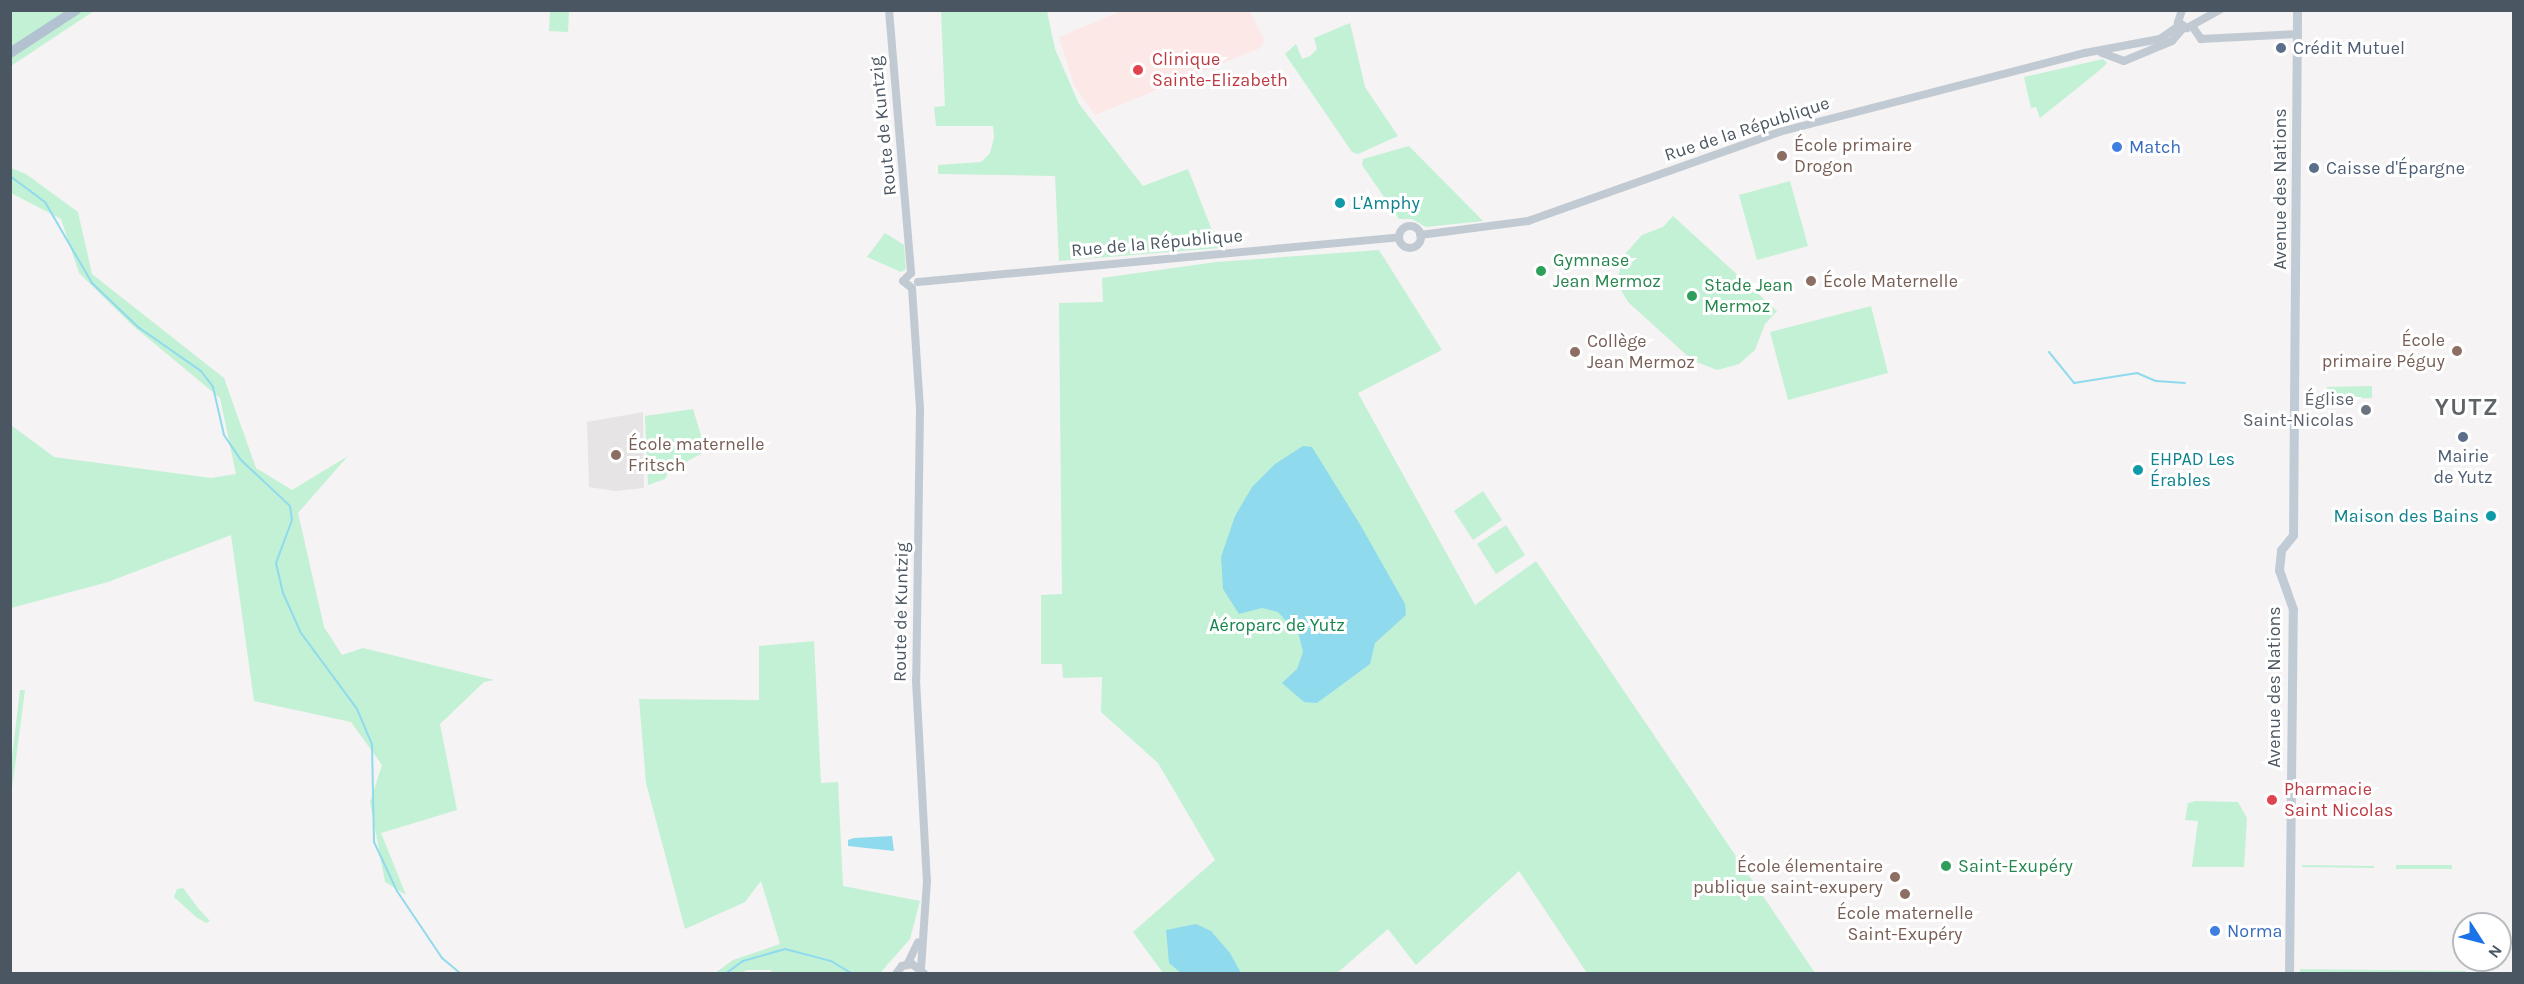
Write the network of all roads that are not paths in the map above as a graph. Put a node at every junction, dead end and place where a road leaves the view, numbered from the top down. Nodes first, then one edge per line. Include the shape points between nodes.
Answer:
1 (76, 10) edge
2 (889, 10) edge
3 (2220, 10) edge
4 (2297, 10) edge
5 (2181, 11) edge
6 (2189, 22) junction
7 (2298, 34) junction
8 (10, 53) edge
9 (1420, 235) junction
10 (1399, 237) junction
11 (911, 273) junction
12 (915, 285) junction
13 (921, 936) junction
14 (907, 964) junction
15 (923, 971) edge
16 (896, 974) edge
17 (2289, 974) edge

1 - 8 main road
2 - 11 street, Route de Kuntzig
3 - 6 street, Rue de la République
4 - 7 main road, Avenue des Nations
5 - 6 street
6 - 7 street via 2201,39
6 - 9 street, Rue de la République via 2162,46 2124,61 2118,53 2085,53 1779,132 1528,221
7 - 17 main road, Avenue des Nations via 2293,535 2281,550 2279,570 2293,609
9 - 10 street via 1411,226 1403,229
9 - 10 street via 1411,248 1403,245
10 - 12 street, Rue de la République
11 - 12 street
11 - 12 street, Route de Kuntzig via 903,281
12 - 13 street, Route de Kuntzig via 920,410 916,680 927,881
13 - 14 street, Route de Kuntzig
13 - 15 street, Route de Kuntzig
14 - 15 street
14 - 16 street

